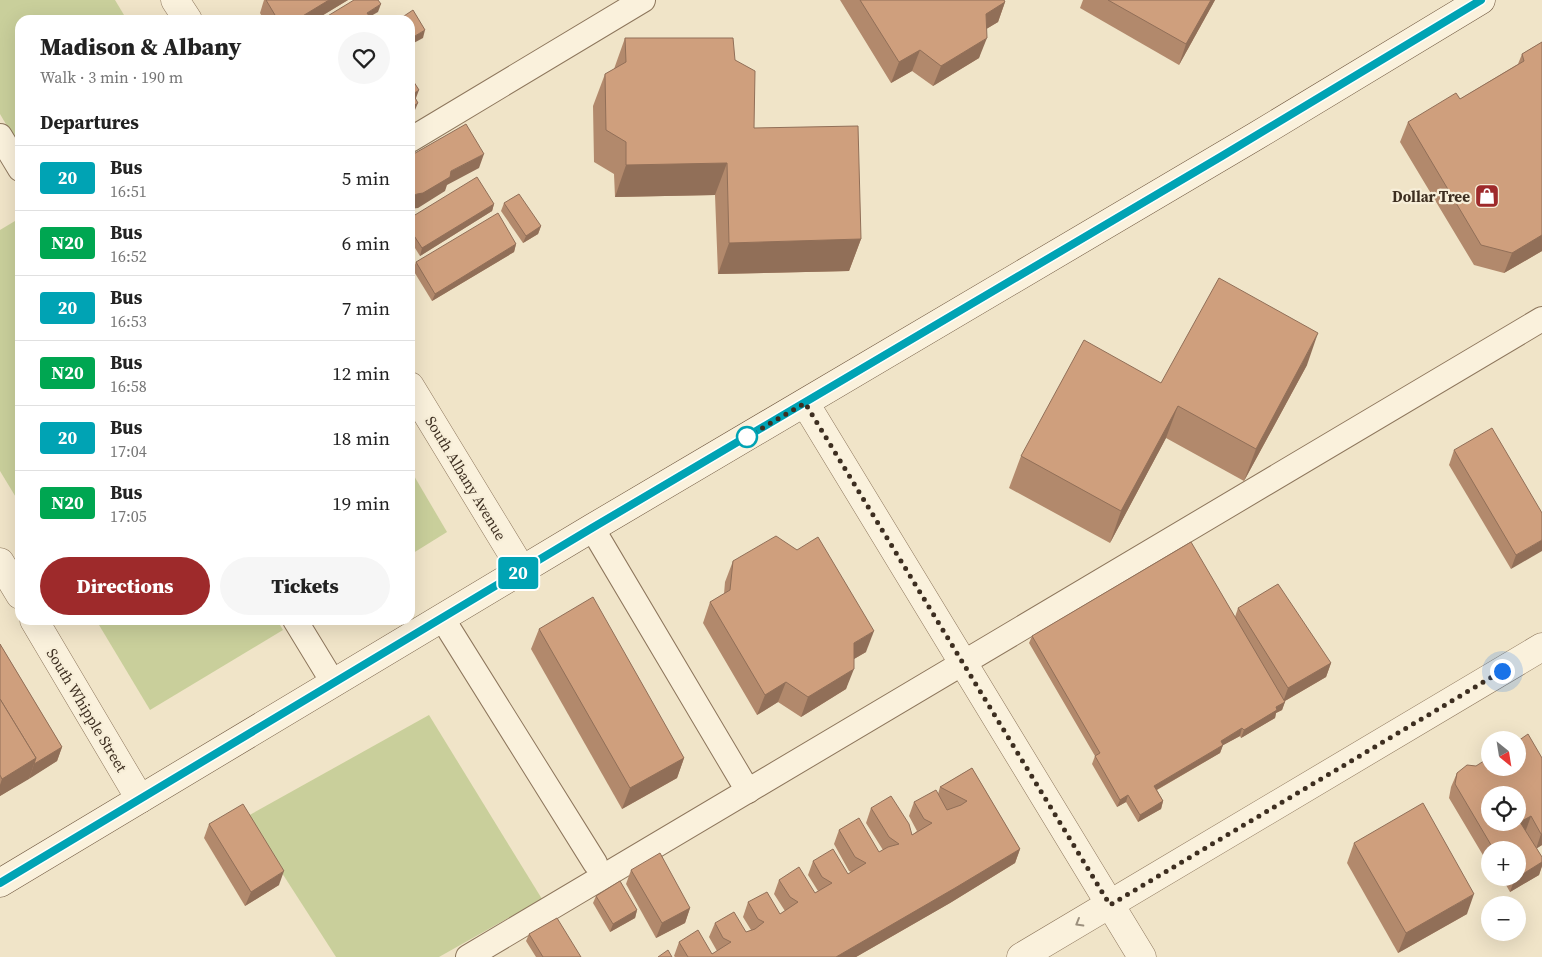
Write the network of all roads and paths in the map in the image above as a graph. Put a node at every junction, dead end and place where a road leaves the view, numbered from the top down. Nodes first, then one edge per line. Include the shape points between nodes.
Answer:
1 (175, 0) edge
2 (643, 0) edge
3 (1481, 0) edge
4 (185, 15) edge
5 (0, 136) edge
6 (415, 137) edge
7 (15, 161) edge
8 (1542, 319) edge
9 (415, 394) edge
10 (805, 403) junction
11 (592, 528) junction
12 (522, 570) junction
13 (442, 618) junction
14 (37, 625) edge
15 (298, 625) edge
16 (1542, 647) edge
17 (963, 663) junction
18 (334, 684) junction
19 (748, 791) junction
20 (140, 799) junction
21 (595, 863) dead end
22 (0, 883) edge
23 (1110, 905) junction
24 (468, 957) edge
25 (1021, 957) edge
26 (1142, 957) edge

1 - 4 main road
2 - 6 lane
3 - 10 main road
5 - 7 lane
8 - 17 lane
9 - 12 main road, South Albany Avenue
10 - 11 main road
10 - 17 main road
11 - 12 main road
11 - 19 lane
12 - 13 main road
13 - 18 main road
13 - 21 lane
14 - 20 main road, South Whipple Street
15 - 18 lane
16 - 23 main road
17 - 19 lane
17 - 23 main road
18 - 20 main road
19 - 24 lane
20 - 22 main road
23 -> 25 main road
23 - 26 main road

